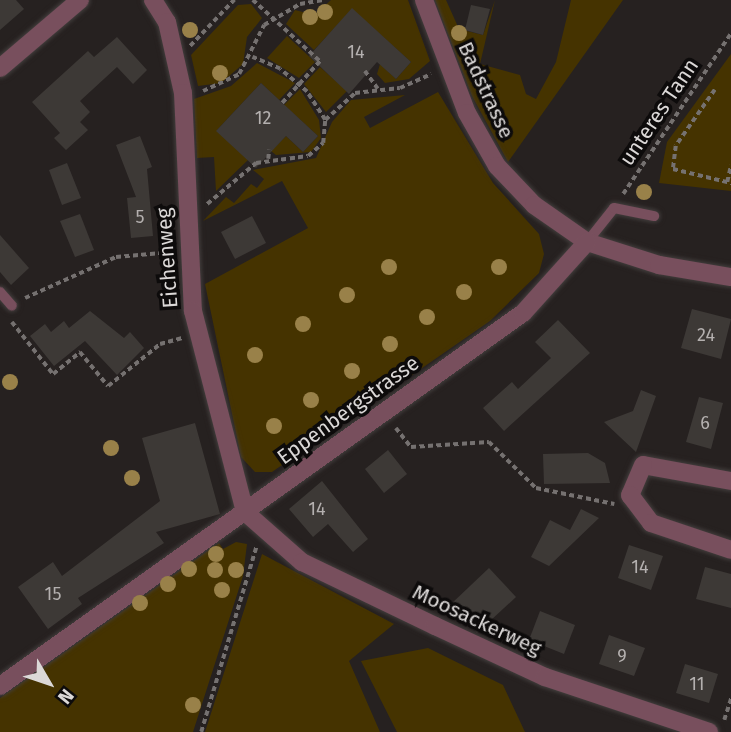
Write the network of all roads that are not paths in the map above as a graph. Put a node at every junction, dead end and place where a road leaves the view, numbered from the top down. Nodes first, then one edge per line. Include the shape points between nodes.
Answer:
1 (80, 0) edge
2 (153, 0) edge
3 (424, 0) edge
4 (0, 68) edge
5 (654, 216) dead end
6 (587, 242) junction
7 (731, 278) edge
8 (0, 292) edge
9 (12, 306) road end
10 (731, 481) edge
11 (245, 513) junction
12 (731, 550) edge
13 (0, 686) edge
14 (709, 732) edge

1 - 4 street
2 - 11 street, Eichenweg via 176,54 183,93 188,251 198,334
3 - 6 street, Badstrasse via 448,65 497,166 534,205
5 - 6 lane via 614,208
6 - 7 street via 659,265
6 - 11 street, Eppenbergstrasse via 523,313
8 - 9 lane
10 - 12 street via 643,465 630,495 635,509 651,523
11 - 13 street, Eppenbergstrasse
11 - 14 street, Moosackerweg via 260,531 302,562 545,677

